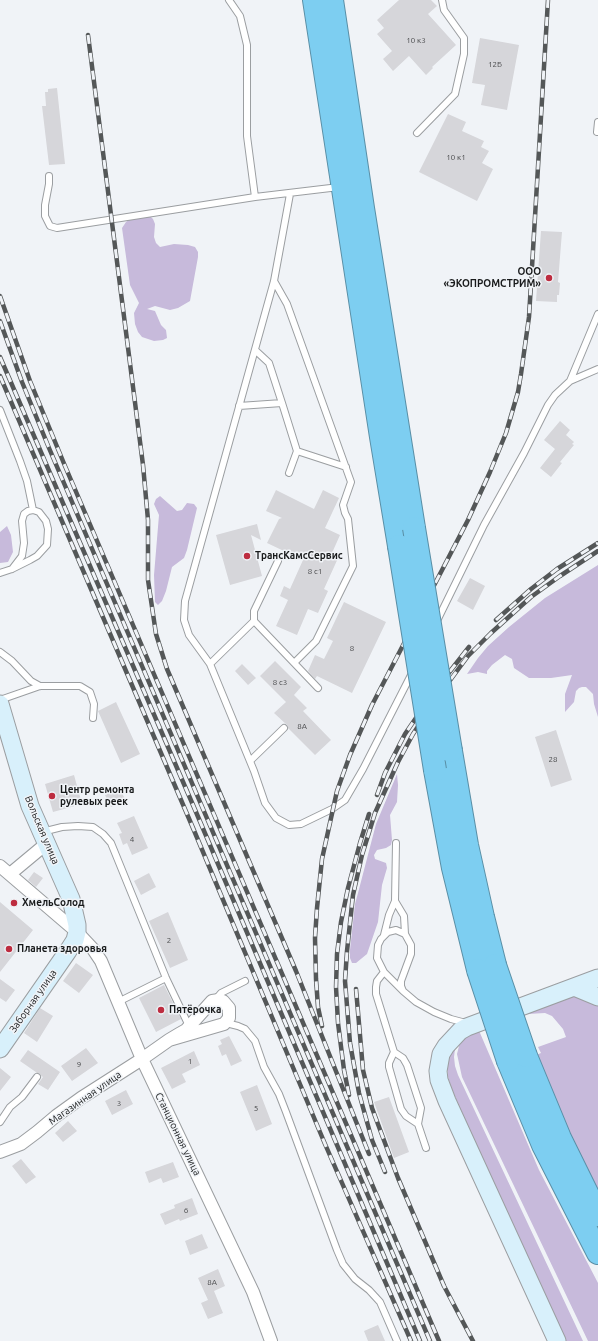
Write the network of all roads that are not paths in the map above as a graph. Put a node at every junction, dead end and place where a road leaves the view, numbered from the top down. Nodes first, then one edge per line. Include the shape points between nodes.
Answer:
1 (229, 0) edge
2 (314, 0) edge
3 (332, 0) edge
4 (442, 0) edge
5 (598, 122) edge
6 (597, 132) dead end
7 (417, 133) dead end
8 (49, 176) dead end
9 (342, 186) junction
10 (290, 194) junction
11 (255, 197) junction
12 (274, 281) junction
13 (598, 314) edge
14 (255, 350) junction
15 (598, 369) edge
16 (570, 381) junction
17 (282, 403) junction
18 (239, 406) junction
19 (0, 410) edge
20 (297, 451) junction
21 (346, 467) junction
22 (289, 473) dead end
23 (34, 510) junction
24 (278, 560) dead end
25 (12, 569) junction
26 (0, 573) edge
27 (254, 622) junction
28 (428, 640) dead end
29 (424, 647) dead end
30 (0, 652) edge
31 (294, 663) junction
32 (210, 664) junction
33 (40, 686) junction
34 (318, 688) dead end
35 (0, 700) edge
36 (0, 704) edge
37 (93, 718) dead end
38 (284, 728) dead end
39 (250, 761) junction
40 (43, 838) junction
41 (396, 843) dead end
42 (0, 866) edge
43 (10, 874) junction
44 (396, 901) junction
45 (77, 932) junction
46 (404, 934) junction
47 (384, 935) junction
48 (487, 968) junction
49 (384, 972) junction
50 (166, 978) junction
51 (598, 978) edge
52 (245, 981) dead end
53 (574, 987) junction
54 (403, 991) junction
55 (598, 997) edge
56 (215, 1000) junction
57 (118, 1002) junction
58 (224, 1024) junction
59 (475, 1024) junction
60 (189, 1026) junction
61 (169, 1040) junction
62 (0, 1049) edge
63 (394, 1052) junction
64 (517, 1058) junction
65 (142, 1060) junction
66 (37, 1077) dead end
67 (0, 1122) edge
68 (418, 1124) junction
69 (426, 1148) dead end
70 (0, 1152) edge
71 (598, 1216) edge
72 (598, 1253) edge
73 (271, 1341) edge
74 (397, 1341) edge
75 (557, 1341) edge

1 - 11 lane via 240,16 247,45 248,136
2 - 9 highway
3 - 48 highway, bridge via 414,528 467,845 480,905
4 - 7 lane via 444,10 464,38 464,54 455,94
5 - 6 lane
8 - 11 lane via 45,216 47,224 53,228
9 - 10 lane
9 - 48 highway, bridge via 435,770 455,875
10 - 11 lane
10 - 12 lane
12 - 14 lane
12 - 21 lane via 287,304
13 - 16 lane
14 - 17 lane via 269,364
14 - 18 lane
15 - 16 lane
16 - 28 lane via 548,405 484,525
17 - 18 lane
17 - 20 lane
18 - 32 lane via 185,601 184,620 189,635
19 - 23 lane via 20,461
20 - 21 lane
20 - 22 lane
21 - 31 lane via 351,482 343,505 348,519 353,566 316,642
23 - 25 lane via 28,510 24,514 22,556
23 - 25 lane via 39,512 46,522 47,545 37,556
24 - 27 lane via 254,611
25 - 26 lane
27 - 31 lane
27 - 32 lane
29 - 39 lane via 363,769 340,804 301,824 289,825 276,818 265,804
30 - 33 lane via 31,681
31 - 34 lane
32 - 39 lane
33 - 35 lane
33 - 37 lane via 80,686 90,692 94,704
36 - 40 main road, Вольская улица via 30,806
38 - 39 lane
40 - 43 street
40 - 45 main road, Вольская улица via 71,899
40 - 50 lane via 62,827 93,827 103,834 111,844
41 - 44 lane
42 - 43 street, Станционная улица
43 - 45 street, Станционная улица
44 - 46 lane via 404,916
44 - 47 lane
45 - 57 street, Станционная улица via 101,962
45 - 62 main road, Заборная улица via 68,951
46 - 47 lane via 396,930
46 - 54 lane via 410,942 411,950 401,981
47 - 49 lane via 377,951
48 - 64 highway, bridge
49 - 54 lane
49 - 63 lane via 377,981 376,994
50 - 57 lane
50 - 60 lane
51 - 53 main road
52 - 56 lane via 221,993
53 - 55 main road
53 - 59 main road
54 - 59 lane via 434,1012
56 - 58 street via 223,1001 230,1008 229,1018
56 - 60 street, Магазинная улица via 207,1005
57 - 65 street, Станционная улица
58 - 61 street, Магазинная улица
58 - 74 lane via 245,1029 255,1041 264,1067 286,1112 343,1264 380,1302
59 - 75 main road via 460,1031 446,1046 439,1063 439,1080
60 - 61 street, Магазинная улица
61 - 65 street, Магазинная улица
63 - 68 lane via 403,1058 407,1065 421,1108
63 - 68 lane via 389,1067 401,1108 406,1116
64 - 71 highway
64 - 72 highway via 543,1145
65 - 70 street, Магазинная улица via 81,1098 21,1144
65 - 73 street, Станционная улица via 253,1292
66 - 67 lane
68 - 69 lane

